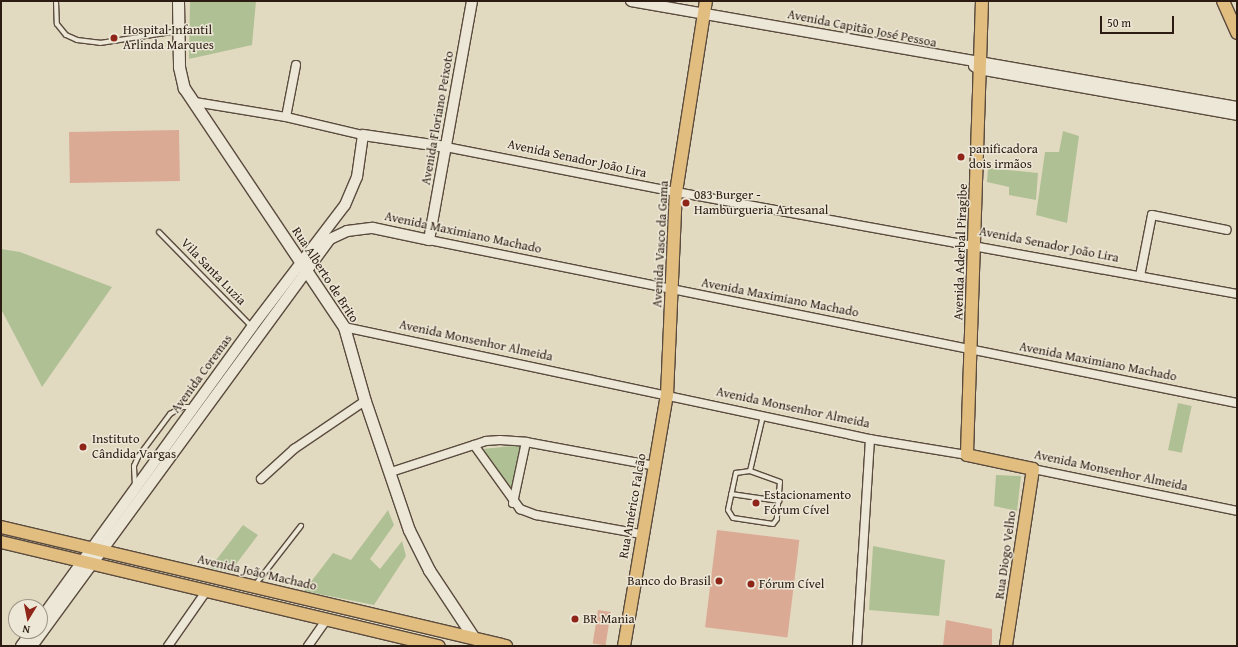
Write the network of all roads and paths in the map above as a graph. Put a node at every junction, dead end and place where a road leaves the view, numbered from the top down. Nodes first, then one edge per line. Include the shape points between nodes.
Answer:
1 (56, 1) edge
2 (178, 1) edge
3 (472, 1) edge
4 (631, 1) edge
5 (982, 1) edge
6 (1223, 1) edge
7 (704, 7) edge
8 (178, 31) junction
9 (1237, 33) edge
10 (296, 64) dead end
11 (976, 64) junction
12 (195, 102) junction
13 (1237, 106) edge
14 (1237, 115) edge
15 (286, 117) junction
16 (363, 135) junction
17 (446, 147) junction
18 (676, 192) junction
19 (1227, 230) dead end
20 (159, 232) dead end
21 (429, 240) junction
22 (976, 244) junction
23 (323, 248) joint
24 (303, 267) junction
25 (1140, 276) junction
26 (673, 290) junction
27 (1237, 294) edge
28 (252, 327) junction
29 (344, 327) junction
30 (972, 350) junction
31 (667, 395) junction
32 (365, 400) junction
33 (1237, 403) edge
34 (194, 407) junction
35 (205, 411) junction
36 (763, 416) junction
37 (870, 439) junction
38 (526, 442) junction
39 (474, 444) junction
40 (967, 455) junction
41 (655, 466) junction
42 (1033, 469) junction
43 (750, 471) junction
44 (391, 472) junction
45 (262, 479) dead end
46 (135, 489) junction
47 (731, 494) junction
48 (140, 500) junction
49 (779, 501) junction
50 (513, 503) junction
51 (1237, 511) edge
52 (301, 526) dead end
53 (1, 527) edge
54 (641, 534) junction
55 (1, 542) edge
56 (98, 550) junction
57 (89, 562) junction
58 (254, 587) junction
59 (207, 590) junction
60 (48, 611) edge
61 (327, 619) junction
62 (474, 638) junction
63 (32, 646) edge
64 (168, 646) edge
65 (308, 646) edge
66 (439, 646) edge
67 (506, 646) edge
68 (624, 646) edge
69 (856, 646) edge
70 (1006, 646) edge

1 - 8 lane via 57,24 66,35 77,40 100,43
2 - 8 main road, Rua Alberto de Brito
3 - 17 street, Avenida Floriano Peixoto
4 - 7 street, Avenida Capitão José Pessoa
5 - 11 main road, Avenida Aderbal Piragibe
6 - 9 main road
7 - 11 street, Avenida Capitão José Pessoa
7 - 18 main road, Avenida Vasco da Gama
8 - 12 main road, Rua Alberto de Brito via 180,79
10 - 15 street
11 - 13 street, Avenida Capitão José Pessoa
11 - 14 street, Avenida Capitão José Pessoa
11 - 22 main road, Avenida Aderbal Piragibe
12 - 15 street, Avenida Senador João Lira
12 - 24 main road, Rua Alberto de Brito
15 - 16 street, Avenida Senador João Lira
16 - 17 street, Avenida Senador João Lira
16 - 24 street, Avenida Coremas via 351,192
17 - 18 street, Avenida Senador João Lira
17 - 21 street, Avenida Floriano Peixoto
18 - 22 street, Avenida Senador João Lira
18 - 26 main road, Avenida Vasco da Gama
19 - 25 street via 1152,215
20 - 28 lane, Vila Santa Luzia
21 - 23 street, Avenida Maximiano Machado via 379,228 355,229 330,240
21 - 26 street, Avenida Maximiano Machado
22 - 25 street, Avenida Senador João Lira
22 - 30 main road, Avenida Aderbal Piragibe
23 - 24 street, Avenida Coremas
24 - 28 street, Avenida Coremas
24 - 29 main road, Rua Alberto de Brito
24 - 35 street, Avenida Coremas
25 - 27 street, Avenida Senador João Lira
26 - 30 street, Avenida Maximiano Machado
26 - 31 main road, Avenida Vasco da Gama
28 - 34 street, Avenida Coremas
29 - 31 street, Avenida Monsenhor Almeida
29 - 32 main road, Rua Alberto de Brito
30 - 33 street, Avenida Maximiano Machado
30 - 40 main road, Avenida Aderbal Piragibe
31 - 36 street, Avenida Monsenhor Almeida
31 - 41 main road, Rua Américo Falcão
32 - 44 main road, Rua Alberto de Brito
32 - 45 street via 294,449
34 - 35 lane
34 - 46 street, Avenida Coremas
34 - 46 lane via 182,407 170,414 138,457 133,473
35 - 48 street, Avenida Coremas
36 - 37 street, Avenida Monsenhor Almeida
36 - 43 lane
37 - 40 street, Avenida Monsenhor Almeida
37 - 69 street
38 - 39 street via 486,441
38 - 41 street
38 - 50 street
39 - 44 street
39 - 50 street
40 - 42 main road, Avenida Monsenhor Almeida
41 - 54 main road, Rua Américo Falcão
42 - 51 street, Avenida Monsenhor Almeida
42 - 70 main road, Rua Diogo Velho
43 - 47 lane via 736,473
43 - 49 lane via 778,480 782,487
44 - 62 main road, Rua Alberto de Brito via 419,550
46 - 48 lane
46 - 56 street, Avenida Coremas
47 - 49 lane
47 - 49 lane via 728,510 733,518 773,524
48 - 56 street, Avenida Coremas
50 - 54 street via 520,509 536,515
52 - 58 lane
53 - 56 main road, Avenida João Machado
54 - 68 main road, Rua Américo Falcão
55 - 57 main road
56 - 57 street, Avenida Coremas
56 - 58 main road, Avenida João Machado
57 - 59 main road
57 - 60 street, Avenida Coremas
57 - 63 street, Avenida Coremas
58 - 62 main road, Avenida João Machado
59 - 61 main road
59 - 64 street
61 - 65 street
61 - 66 main road
62 - 67 main road, Avenida João Machado

